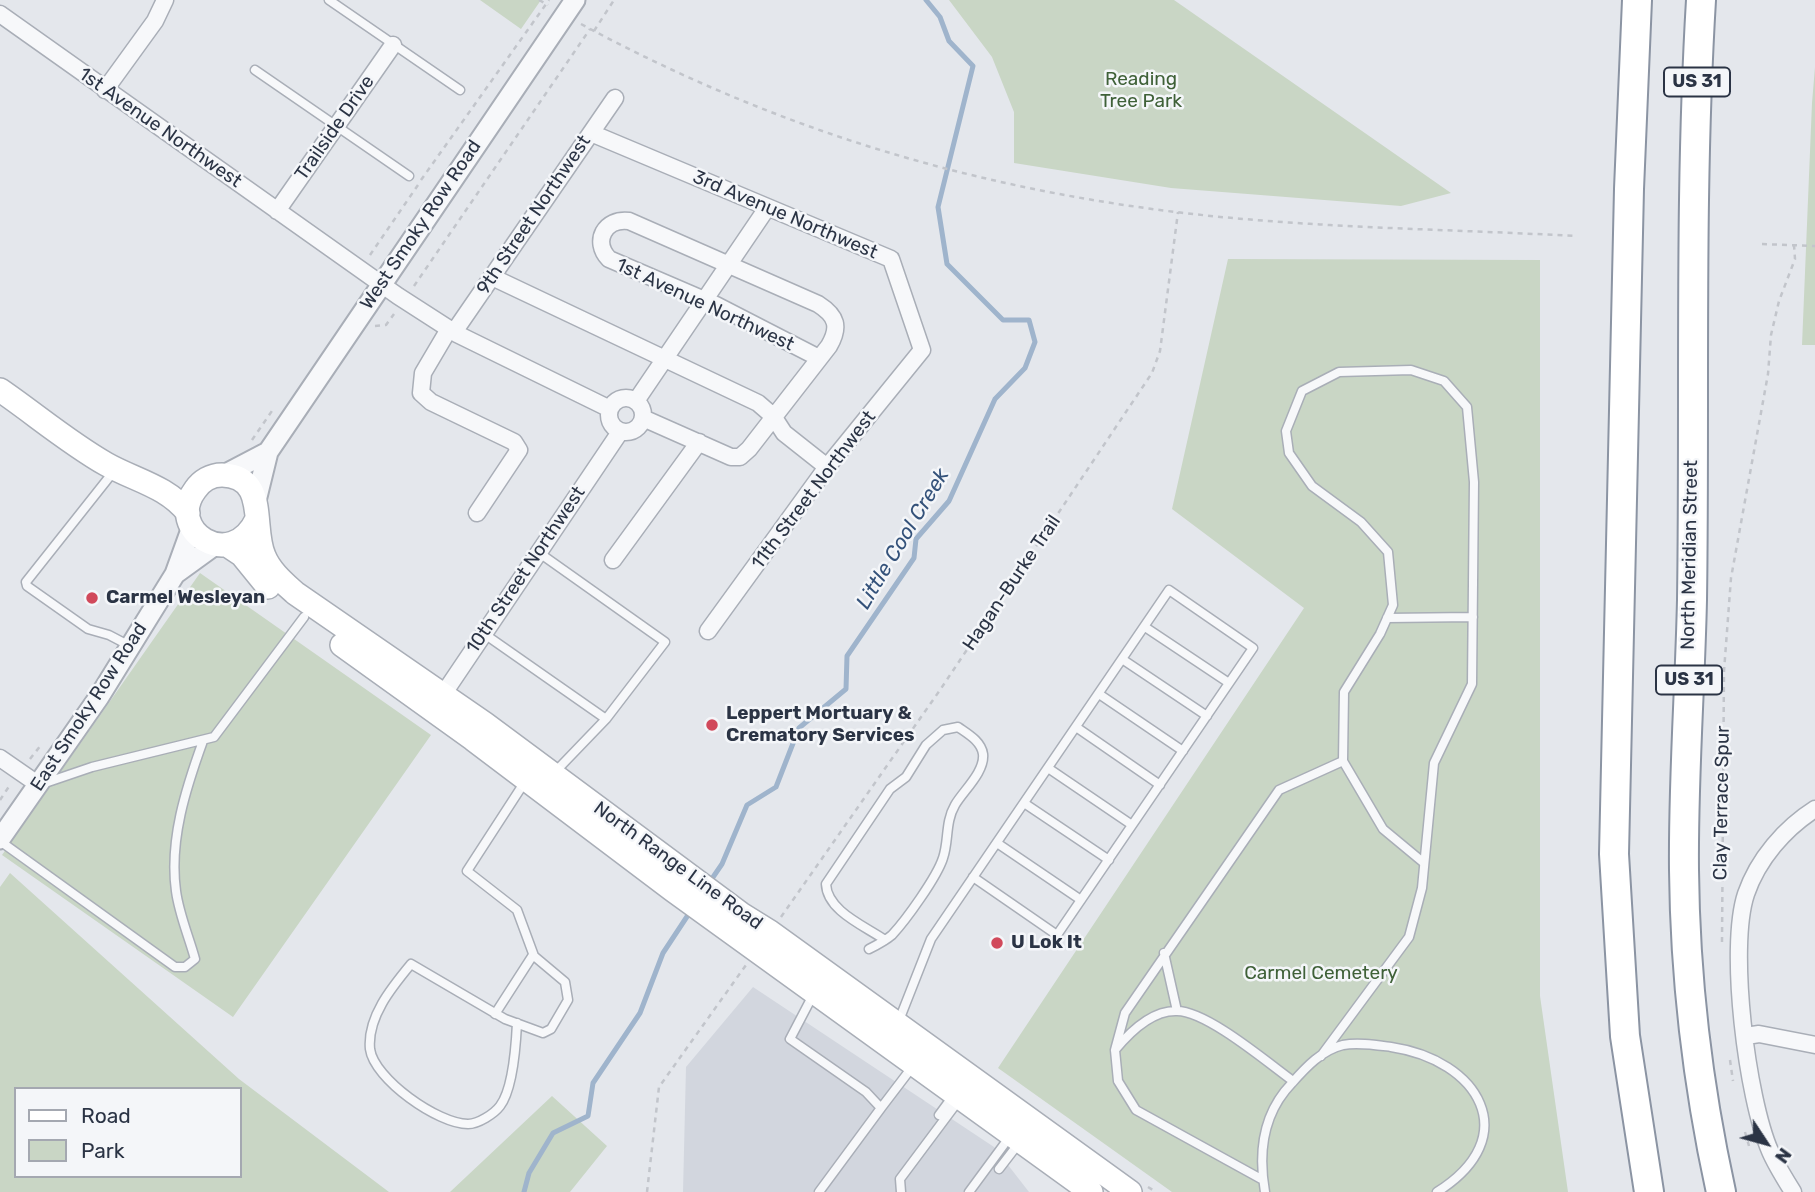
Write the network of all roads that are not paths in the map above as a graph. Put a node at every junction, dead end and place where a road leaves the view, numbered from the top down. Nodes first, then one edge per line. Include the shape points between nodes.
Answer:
1 (165, 0) edge
2 (329, 0) edge
3 (1637, 0) edge
4 (1701, 0) edge
5 (570, 8) edge
6 (0, 14) edge
7 (393, 45) junction
8 (255, 70) dead end
9 (106, 90) junction
10 (460, 90) dead end
11 (615, 98) dead end
12 (337, 126) junction
13 (591, 133) junction
14 (409, 176) dead end
15 (767, 208) junction
16 (277, 211) junction
17 (730, 264) junction
18 (492, 277) junction
19 (380, 284) junction
20 (705, 301) junction
21 (452, 330) junction
22 (922, 350) joint
23 (666, 358) junction
24 (819, 358) junction
25 (0, 390) edge
26 (636, 401) junction
27 (610, 409) junction
28 (773, 416) junction
29 (643, 418) junction
30 (620, 432) junction
31 (699, 442) junction
32 (268, 452) junction
33 (827, 467) junction
34 (116, 469) junction
35 (213, 479) junction
36 (153, 484) junction
37 (257, 510) junction
38 (477, 513) dead end
39 (190, 520) junction
40 (221, 545) junction
41 (538, 552) junction
42 (613, 560) dead end
43 (175, 574) junction
44 (304, 617) junction
45 (1473, 617) junction
46 (1387, 618) junction
47 (1145, 626) junction
48 (708, 631) dead end
49 (483, 633) junction
50 (130, 646) junction
51 (1122, 659) junction
52 (1229, 683) junction
53 (1099, 694) junction
54 (438, 702) junction
55 (1207, 716) junction
56 (606, 719) junction
57 (1076, 727) junction
58 (203, 741) junction
59 (1183, 751) junction
60 (0, 758) edge
61 (1343, 761) junction
62 (1048, 768) junction
63 (539, 777) junction
64 (39, 785) junction
65 (1160, 785) junction
66 (1024, 803) junction
67 (1815, 809) edge
68 (1132, 825) junction
69 (0, 840) edge
70 (997, 843) junction
71 (1109, 860) junction
72 (1424, 863) junction
73 (973, 877) junction
74 (1081, 900) junction
75 (735, 923) junction
76 (885, 940) junction
77 (869, 948) dead end
78 (1164, 953) junction
79 (533, 955) junction
80 (815, 993) junction
81 (1177, 1011) junction
82 (495, 1014) junction
83 (517, 1023) junction
84 (892, 1035) junction
85 (1746, 1036) junction
86 (1815, 1045) edge
87 (1115, 1050) junction
88 (921, 1056) junction
89 (1321, 1056) junction
90 (1293, 1081) junction
91 (964, 1087) junction
92 (881, 1108) junction
93 (939, 1115) dead end
94 (1015, 1139) junction
95 (999, 1169) dead end
96 (1263, 1180) junction
97 (819, 1192) edge
98 (901, 1192) edge
99 (969, 1192) edge
100 (1091, 1192) edge
101 (1130, 1192) edge
102 (1265, 1192) edge
103 (1437, 1192) edge
104 (1649, 1192) edge
105 (1721, 1192) edge
106 (1793, 1192) edge

1 - 9 street
2 - 7 lane
3 - 104 highway via 1614,854 1625,1037
4 - 105 highway, North Meridian Street / US 31 via 1691,318 1692,600 1684,873 1696,1043
5 - 19 street, West Smoky Row Road
6 - 9 street, 1st Avenue Northwest
7 - 10 lane
7 - 12 street, Trailside Drive
8 - 12 lane
9 - 16 street, 1st Avenue Northwest
11 - 13 street, 9th Street Northwest
12 - 14 lane
12 - 16 street, Trailside Drive
13 - 15 street, 3rd Avenue Northwest
13 - 18 street, 9th Street Northwest
15 - 17 street
15 - 22 street, 3rd Avenue Northwest via 891,259
16 - 19 street, 1st Avenue Northwest
17 - 20 street
17 - 20 street, 1st Avenue Northwest via 629,221 615,221 604,230 601,244 609,260
17 - 24 street, 1st Avenue Northwest via 828,310 836,322 834,337
18 - 21 street, 9th Street Northwest
18 - 23 street
19 - 21 street, 1st Avenue Northwest
19 - 32 street, West Smoky Row Road
20 - 23 street
20 - 24 street, 1st Avenue Northwest
21 - 27 street, 1st Avenue Northwest
21 - 38 street, 9th Street Northwest via 420,380 421,393 514,442 519,450
22 - 33 street, 11th Street Northwest
23 - 26 street
23 - 28 street via 758,402
24 - 28 street, 1st Avenue Northwest
25 - 34 main road
26 - 27 street via 622,398
26 - 29 street
27 - 30 street via 611,424
28 - 31 street, 1st Avenue Northwest via 740,457
28 - 33 street via 784,433
29 - 30 street via 636,429
29 - 31 street, 1st Avenue Northwest
30 - 41 street, 10th Street Northwest
31 - 42 street
32 - 35 street, West Smoky Row Road
32 - 37 street, West Smoky Row Road
33 - 48 street, 11th Street Northwest
34 - 36 main road
34 - 50 lane via 26,582 88,629
35 - 36 main road
35 - 37 main road via 248,485
35 - 39 main road via 191,496
36 - 39 main road via 178,502
37 - 40 main road via 248,534
37 - 54 main road, North Range Line Road via 264,556 282,582
39 - 40 main road via 206,541
39 - 43 street, East Smoky Row Road
40 - 43 street, East Smoky Row Road
40 - 44 main road, North Range Line Road via 247,561 274,594
41 - 49 street, 10th Street Northwest
41 - 56 lane via 665,642
43 - 50 street, East Smoky Row Road
44 - 54 main road, North Range Line Road
44 - 58 lane via 214,737
45 - 46 lane
45 - 46 lane via 1474,482 1467,407 1444,381 1411,370 1339,372 1302,391 1286,431 1289,453 1312,486 1361,522 1388,552 1393,605
45 - 72 lane via 1472,684 1434,763
46 - 61 lane via 1344,692
47 - 51 lane
47 - 52 lane
47 - 52 lane via 1169,590 1253,648
49 - 54 street, 10th Street Northwest
49 - 56 lane
50 - 64 street, East Smoky Row Road
51 - 53 lane
51 - 55 lane
52 - 55 lane
53 - 57 lane
53 - 59 lane
54 - 63 main road, North Range Line Road
55 - 59 lane
56 - 63 lane
57 - 62 lane
57 - 65 lane
58 - 64 lane via 92,767
58 - 69 lane via 186,786 174,854 176,891 195,959 185,967 175,967
59 - 65 lane
60 - 64 street
61 - 72 lane via 1383,829
61 - 78 lane via 1279,790
62 - 66 lane
62 - 68 lane
63 - 75 main road, North Range Line Road
63 - 79 lane via 467,871 517,910
64 - 69 street, East Smoky Row Road
65 - 68 lane
66 - 70 lane
66 - 71 lane
67 - 85 street via 1780,837 1745,895 1737,968
68 - 71 lane
70 - 73 lane
70 - 74 lane
71 - 74 lane
72 - 89 lane via 1409,937
73 - 74 lane via 1057,935
73 - 84 lane via 931,939
75 - 80 main road, North Range Line Road
75 - 84 main road, North Range Line Road
76 - 76 lane via 943,860 948,820 980,767 983,752 979,743 958,727 943,730 926,745 906,777 890,789 826,884 835,906
76 - 77 lane
78 - 81 lane
78 - 87 lane via 1125,1013
79 - 82 lane
79 - 83 lane via 565,982 568,1000 551,1029 543,1033
80 - 84 main road, North Range Line Road
80 - 92 lane via 790,1039 866,1092
81 - 87 lane via 1147,1020
81 - 90 lane via 1213,1023
82 - 83 lane
82 - 83 lane via 411,964 372,1025 370,1050 378,1070 407,1097 468,1124 501,1106
84 - 88 main road, North Range Line Road
85 - 86 street via 1759,1034
85 - 106 street via 1770,1151
87 - 96 lane via 1118,1081 1136,1110
88 - 91 main road, North Range Line Road
88 - 92 lane
89 - 90 lane
89 - 103 lane via 1342,1045 1409,1049 1446,1063 1472,1086 1481,1105 1485,1133 1459,1178
90 - 96 lane via 1279,1096 1263,1130
91 - 93 lane
91 - 94 main road, North Range Line Road
91 - 98 lane via 900,1179
91 - 101 main road, North Range Line Road
92 - 97 lane
94 - 95 lane
94 - 99 lane
94 - 100 main road, North Range Line Road
96 - 102 lane

